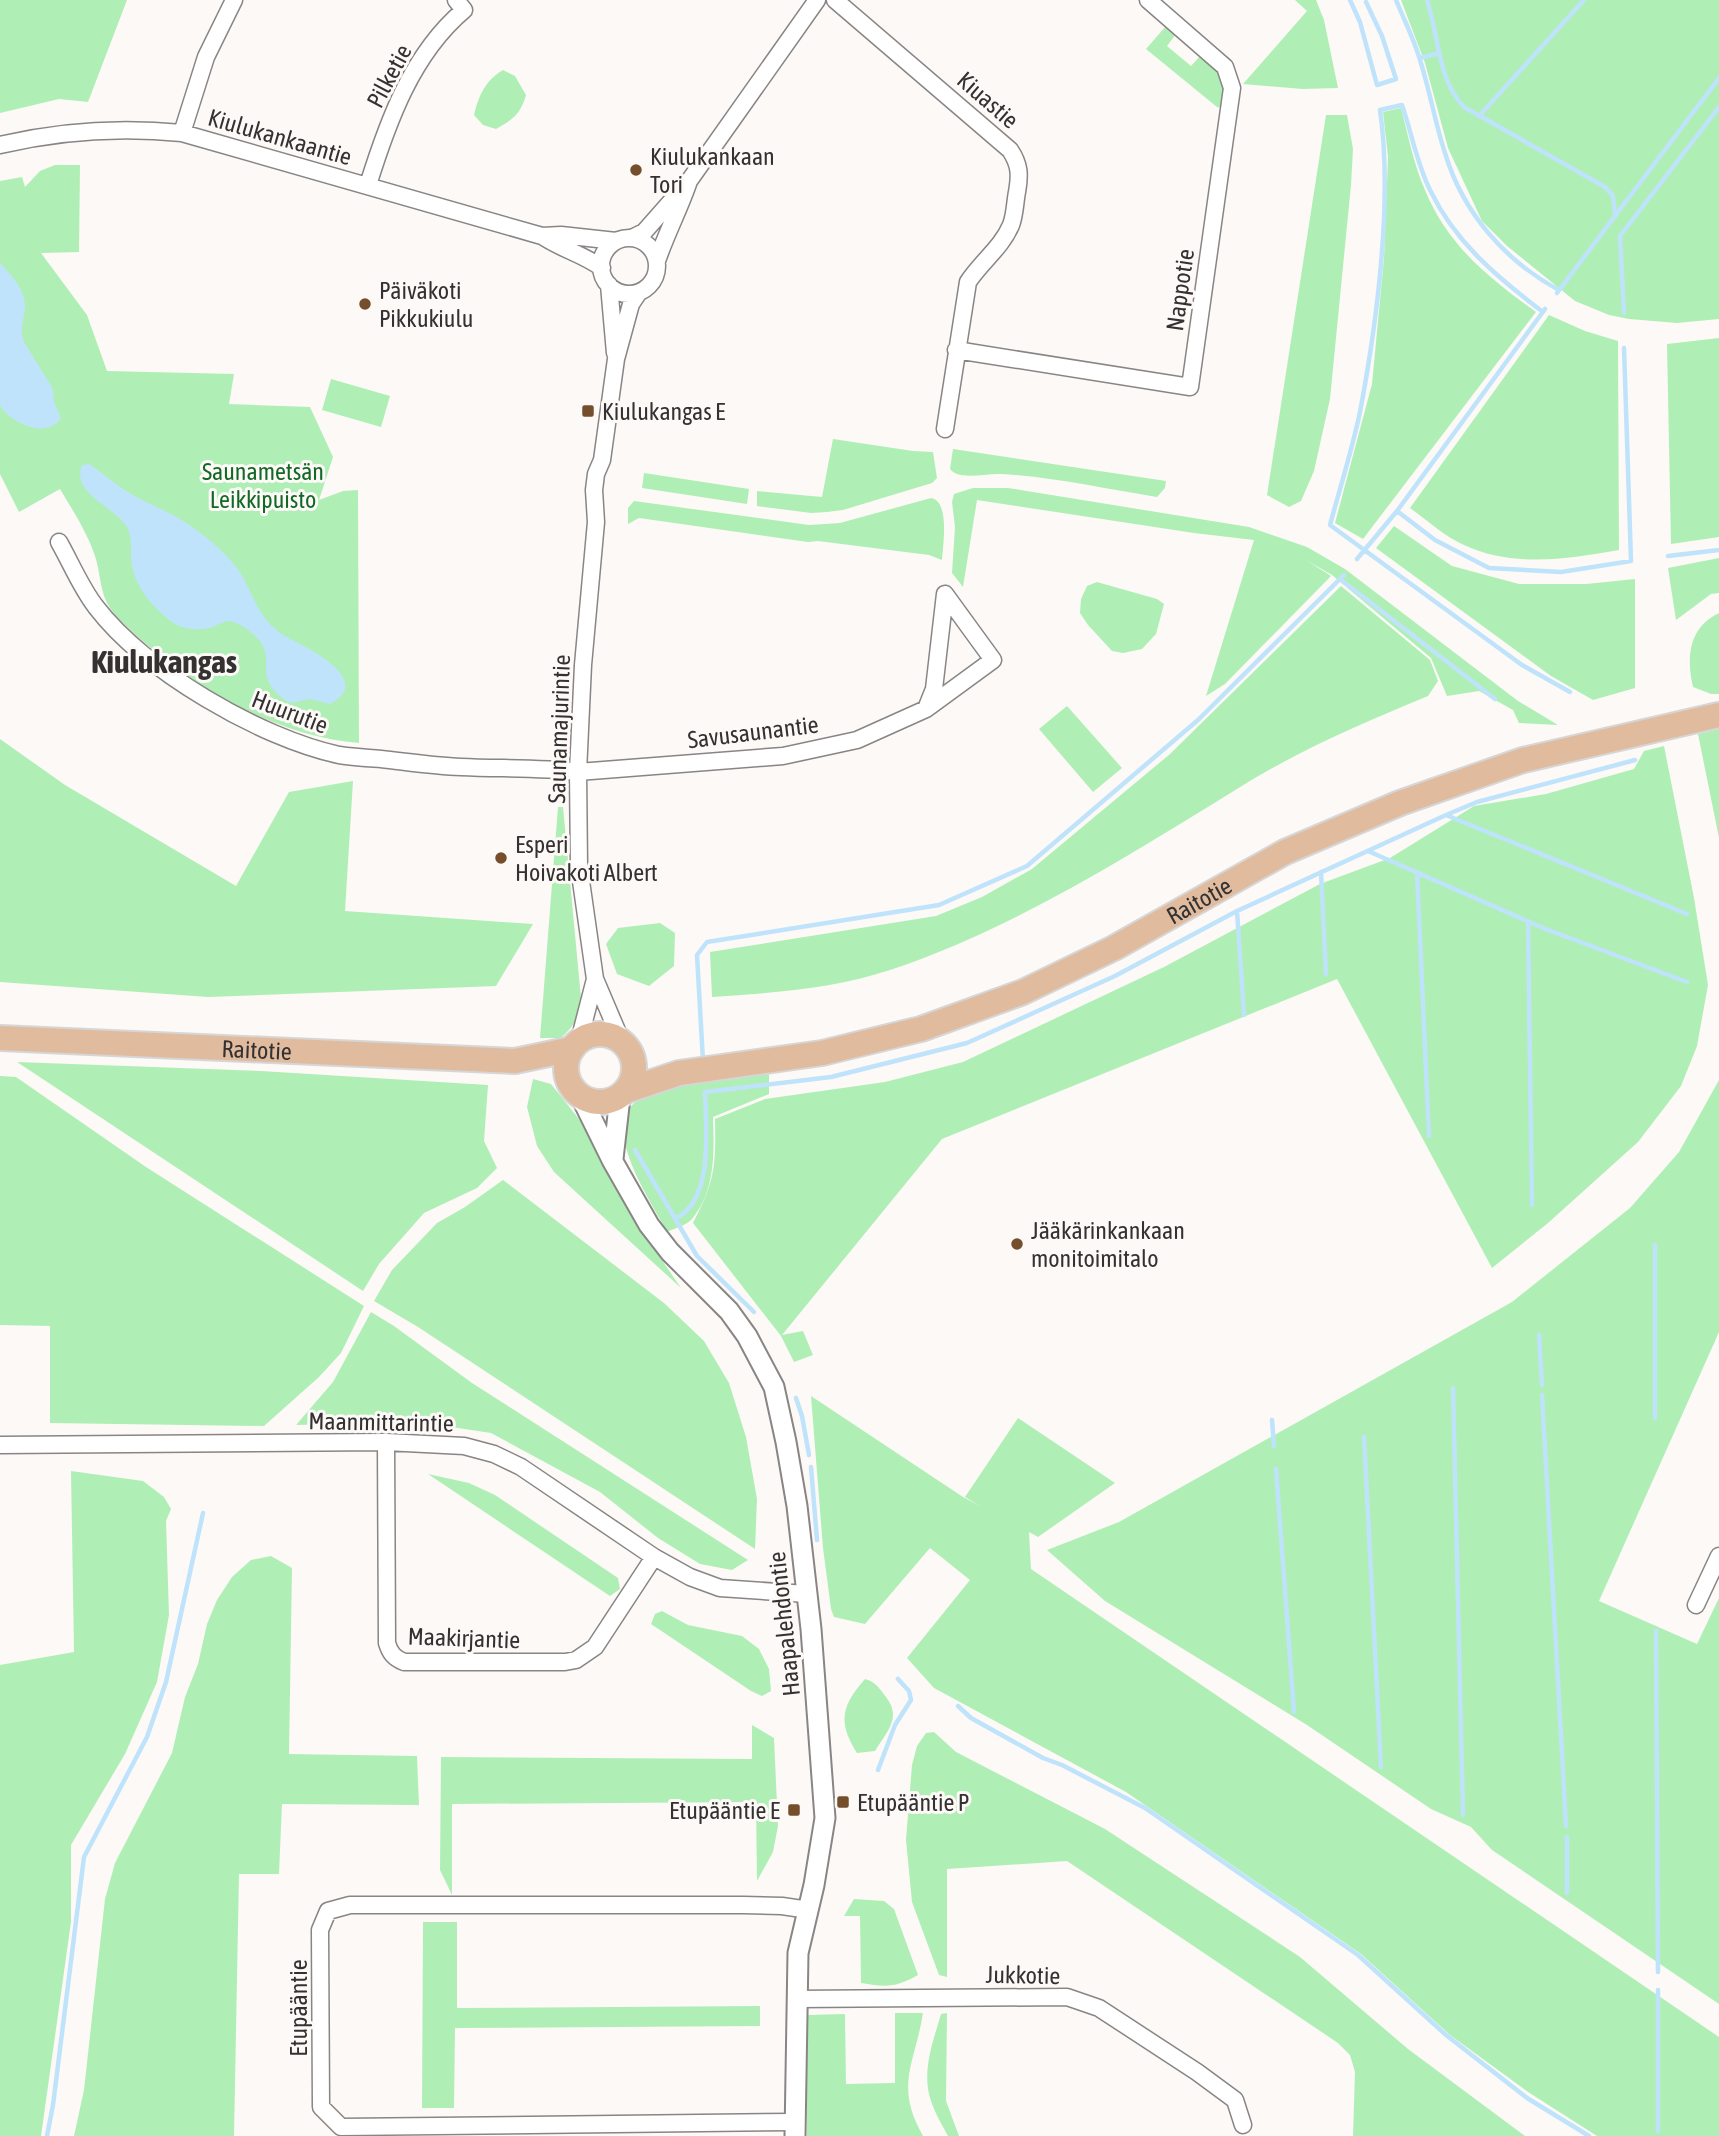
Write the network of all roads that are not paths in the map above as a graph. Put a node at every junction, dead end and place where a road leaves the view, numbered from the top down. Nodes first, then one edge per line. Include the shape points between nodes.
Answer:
1 (234, 0) edge
2 (456, 0) edge
3 (817, 0) edge
4 (835, 0) edge
5 (1148, 0) edge
6 (182, 133) junction
7 (0, 145) edge
8 (689, 181) junction
9 (368, 185) junction
10 (542, 236) junction
11 (624, 240) junction
12 (657, 261) junction
13 (601, 268) junction
14 (609, 285) junction
15 (639, 292) junction
16 (956, 350) junction
17 (616, 359) junction
18 (945, 429) dead end
19 (59, 542) dead end
20 (926, 709) junction
21 (1719, 715) edge
22 (578, 772) junction
23 (595, 979) junction
24 (0, 1038) edge
25 (575, 1045) junction
26 (627, 1049) junction
27 (515, 1061) junction
28 (679, 1073) junction
29 (574, 1088) junction
30 (624, 1093) junction
31 (612, 1160) junction
32 (386, 1442) junction
33 (0, 1444) edge
34 (1719, 1556) edge
35 (654, 1557) junction
36 (807, 1594) junction
37 (1696, 1605) dead end
38 (809, 1910) junction
39 (796, 1999) junction
40 (1243, 2125) dead end
41 (795, 2129) edge

1 - 6 street via 206,57
2 - 9 street, Pilketie via 464,10 433,42 408,81
3 - 8 street
4 - 16 street, Kiuastie via 1017,160 1020,173 1012,224 968,282
5 - 16 street, Nappotie via 1225,67 1232,88 1190,387
6 - 7 street, Kiulukankaantie via 76,133
6 - 9 street, Kiulukankaantie
8 - 11 street via 644,232
8 - 12 street
9 - 10 street, Kiulukankaantie
10 - 11 street, Kiulukankaantie
10 - 13 street, Kiulukankaantie
11 - 12 street via 648,245
11 - 13 street via 605,253
12 - 15 street via 653,281
13 - 14 street
14 - 15 street via 623,293
14 - 17 street, Saunamajurintie
15 - 17 street, Saunamajurintie via 631,303
16 - 18 street, Kiuastie
17 - 22 street, Saunamajurintie via 594,490 596,522
19 - 22 street, Huurutie via 96,607 114,628 198,694 287,740 339,755
20 - 20 street, Savusaunantie via 993,660 945,594 934,689
20 - 22 street, Savusaunantie via 857,740 783,756
21 - 28 main road, Raitotie via 1523,760 1400,803 1285,852 1114,948 1034,986 921,1029 822,1053
22 - 23 street, Saunamajurintie via 579,867
23 - 25 street, Saunamajurintie
23 - 26 street, Saunamajurintie
24 - 27 main road, Raitotie
25 - 26 main road, Raitotie via 600,1034 611,1035
25 - 27 main road, Raitotie
25 - 29 main road via 566,1069
26 - 28 main road, Raitotie
26 - 30 main road via 633,1080
27 - 29 main road, Raitotie
28 - 30 main road, Raitotie
29 - 30 main road via 600,1103
29 - 31 street, Haapalehdontie
30 - 31 street
31 - 36 street, Haapalehdontie via 649,1225 747,1336 774,1387 797,1506
32 - 33 street, Maanmittarintie
32 - 35 street, Maanmittarintie via 464,1446 494,1454 522,1467
32 - 35 street, Maakirjantie via 387,1643 396,1659 576,1660 595,1647
34 - 37 street
35 - 36 street, Maanmittarintie via 720,1588
36 - 38 street, Haapalehdontie via 825,1818
38 - 39 street, Haapalehdontie via 798,1953
38 - 41 street, Etupääntie via 743,1905 350,1905 328,1911 320,1930 321,2107 341,2127
39 - 40 street, Jukkotie via 1067,1997 1099,2008 1197,2072 1235,2101
39 - 41 street, Haapalehdontie

